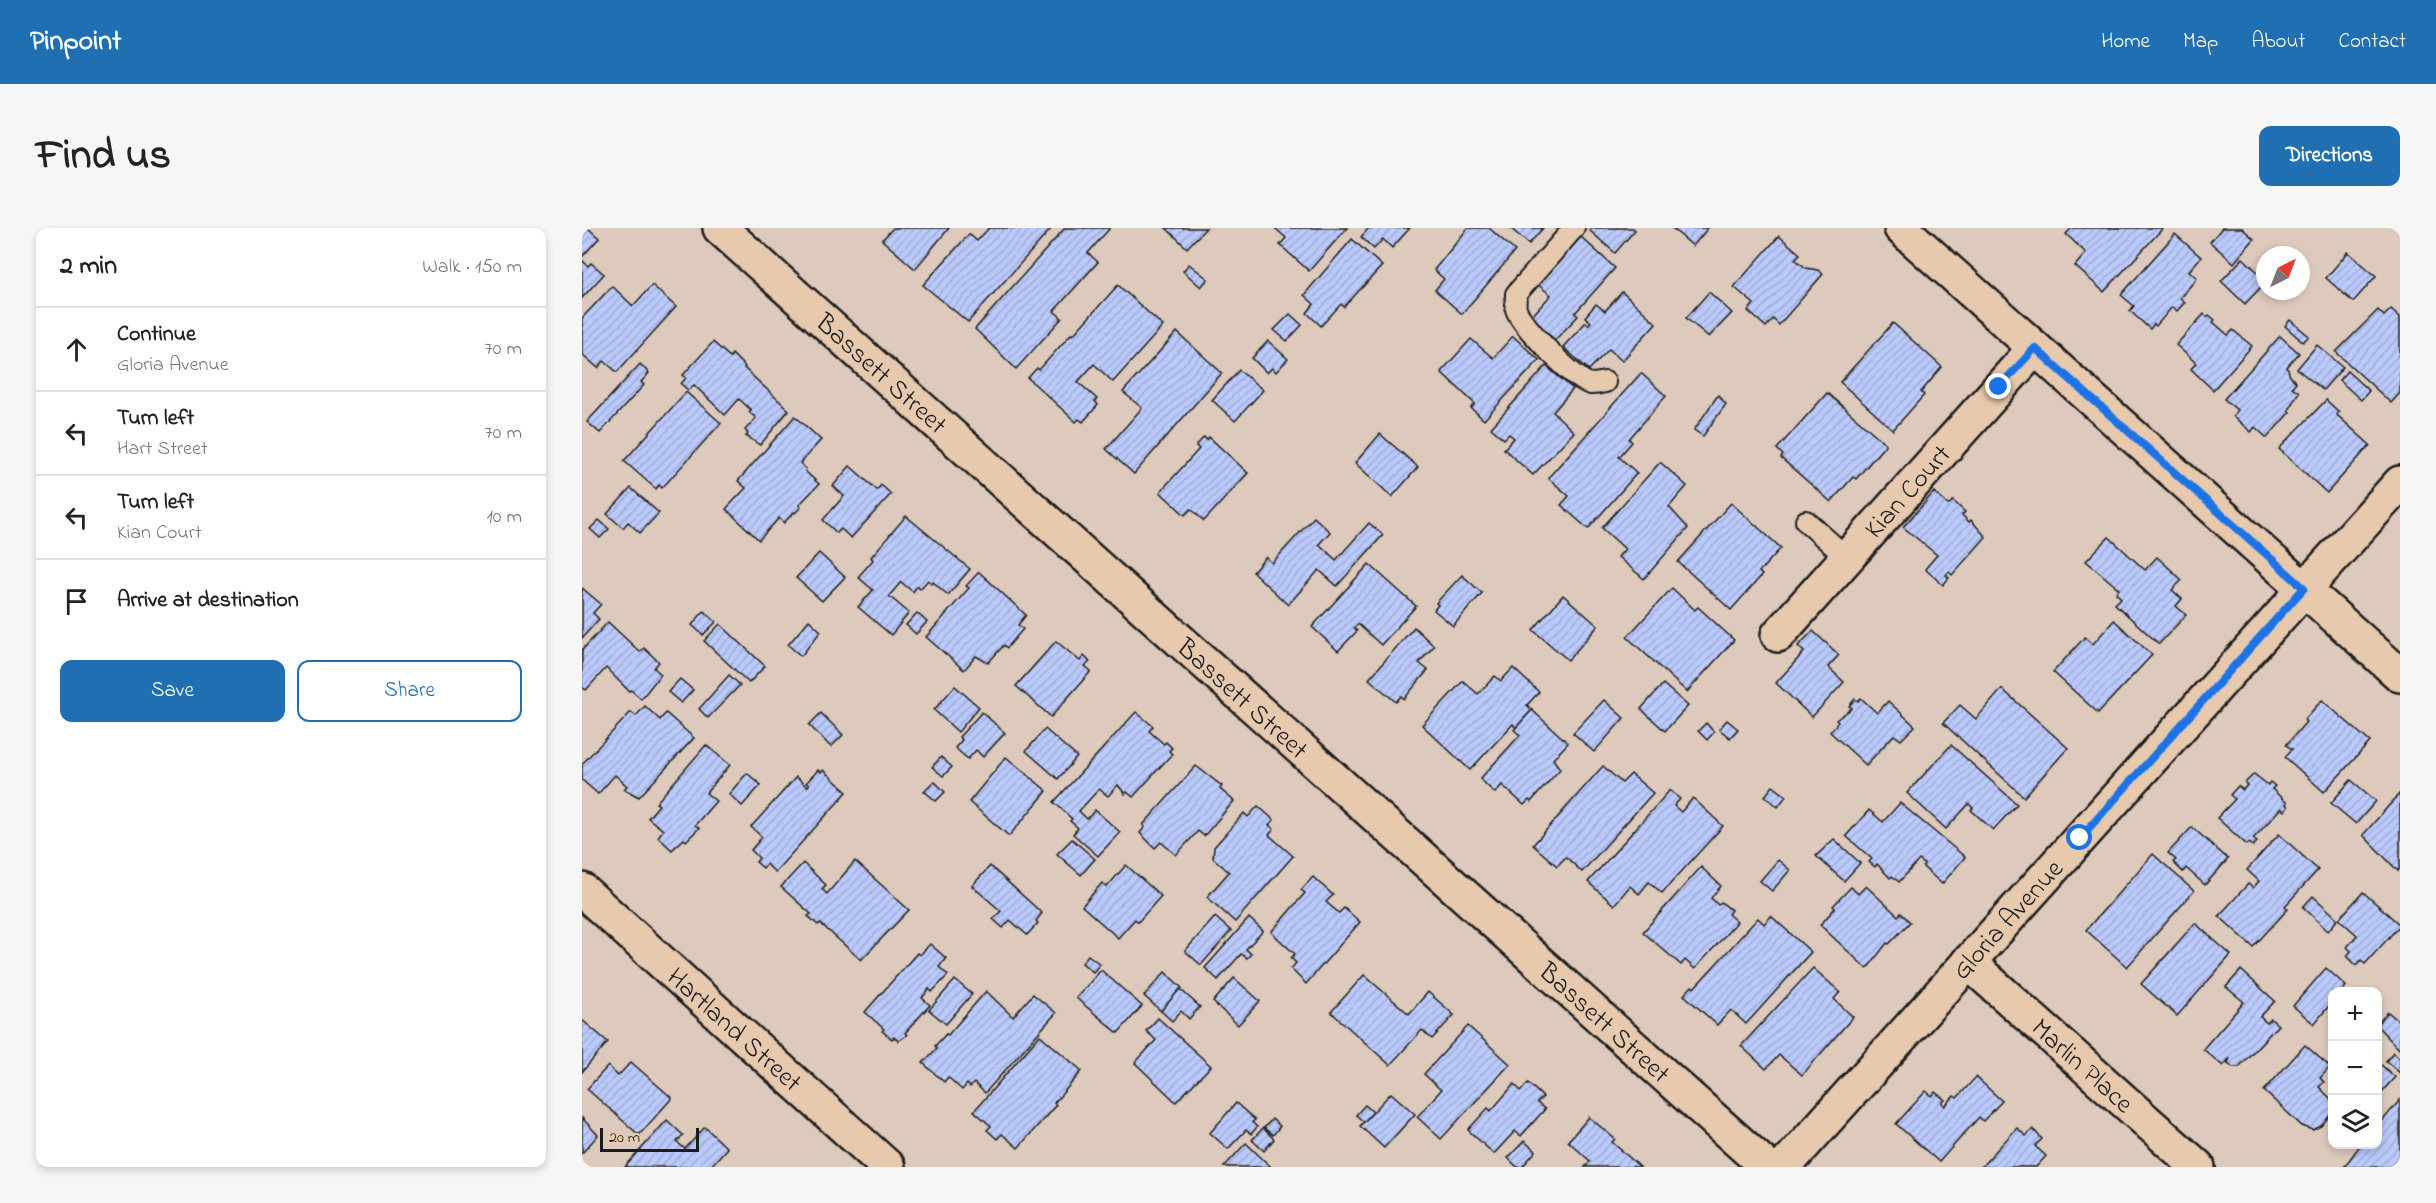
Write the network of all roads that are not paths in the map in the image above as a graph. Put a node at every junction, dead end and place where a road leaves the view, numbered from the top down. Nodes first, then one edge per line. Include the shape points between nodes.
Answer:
1 (720, 228) edge
2 (1574, 228) edge
3 (1901, 228) edge
4 (2035, 348) junction
5 (1605, 382) dead end
6 (2400, 483) edge
7 (1806, 521) dead end
8 (1847, 558) junction
9 (2304, 588) junction
10 (1778, 635) dead end
11 (2400, 675) edge
12 (582, 890) edge
13 (1968, 963) junction
14 (888, 1167) edge
15 (1767, 1167) edge
16 (1784, 1167) edge
17 (2198, 1167) edge

1 - 15 street, Bassett Street
2 - 5 lane via 1516,294 1516,309 1539,340 1578,377 1590,384
3 - 4 street
4 - 8 street, Kian Court
4 - 9 street
6 - 9 street, Gloria Avenue
7 - 8 lane
8 - 10 street, Kian Court
9 - 11 street
9 - 13 street, Gloria Avenue
12 - 14 street, Hartland Street
13 - 16 street, Gloria Avenue
13 - 17 street, Marlin Place

